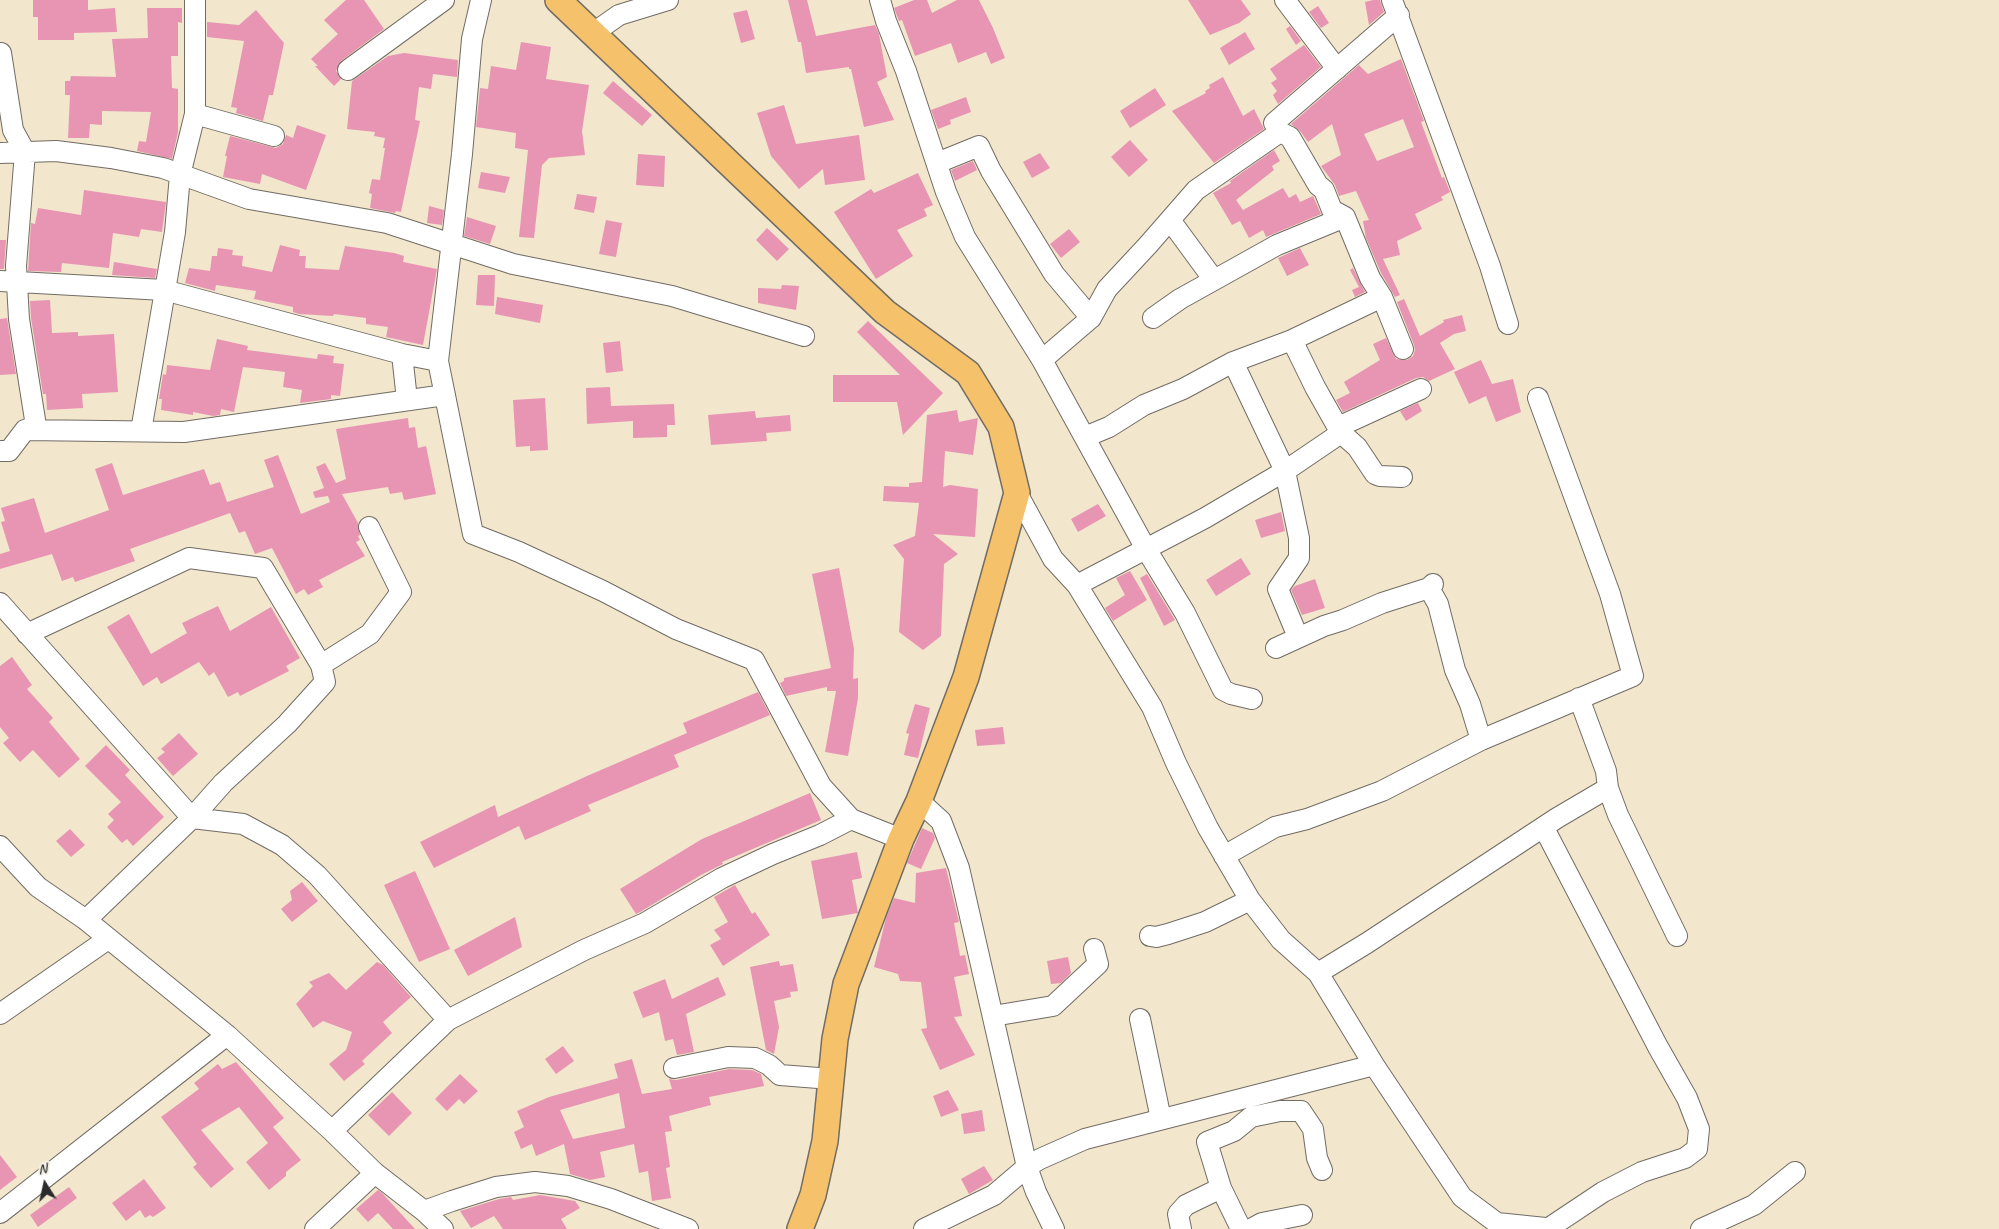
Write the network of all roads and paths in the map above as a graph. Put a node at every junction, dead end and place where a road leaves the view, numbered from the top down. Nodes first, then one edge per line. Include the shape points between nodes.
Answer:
1 (195, 0) edge
2 (444, 0) edge
3 (480, 0) edge
4 (558, 0) edge
5 (668, 0) edge
6 (880, 0) edge
7 (1285, 0) edge
8 (1396, 7) edge
9 (592, 34) junction
10 (0, 53) edge
11 (1337, 69) junction
12 (348, 70) dead end
13 (196, 114) junction
14 (1280, 132) junction
15 (274, 136) dead end
16 (25, 152) junction
17 (0, 153) edge
18 (937, 163) junction
19 (180, 175) junction
20 (1344, 216) junction
21 (1170, 220) junction
22 (452, 245) junction
23 (8, 280) edge
24 (1214, 280) junction
25 (164, 290) junction
26 (1382, 297) junction
27 (1091, 318) junction
28 (1153, 318) dead end
29 (1508, 324) dead end
30 (804, 336) dead end
31 (1292, 340) junction
32 (1403, 349) dead end
33 (402, 354) junction
34 (1042, 360) junction
35 (438, 361) junction
36 (1233, 362) junction
37 (1421, 389) dead end
38 (445, 395) junction
39 (1538, 398) dead end
40 (407, 400) junction
41 (25, 430) junction
42 (1340, 430) junction
43 (141, 431) junction
44 (1085, 437) junction
45 (0, 451) edge
46 (1284, 471) junction
47 (1402, 477) dead end
48 (1017, 492) junction
49 (369, 527) dead end
50 (1146, 549) junction
51 (1076, 585) junction
52 (0, 603) edge
53 (28, 634) junction
54 (1298, 637) junction
55 (1276, 648) dead end
56 (322, 665) junction
57 (1579, 698) junction
58 (1252, 699) dead end
59 (1481, 740) junction
60 (1608, 788) junction
61 (919, 801) junction
62 (192, 818) junction
63 (851, 819) junction
64 (1544, 828) junction
65 (901, 839) junction
66 (0, 846) edge
67 (1224, 856) junction
68 (1250, 900) junction
69 (86, 920) junction
70 (1150, 936) dead end
71 (1677, 936) dead end
72 (108, 939) junction
73 (1094, 949) dead end
74 (1318, 973) junction
75 (0, 1014) edge
76 (993, 1016) junction
77 (1140, 1019) dead end
78 (448, 1020) junction
79 (227, 1035) junction
80 (1374, 1065) junction
81 (674, 1068) dead end
82 (831, 1079) junction
83 (1161, 1119) junction
84 (332, 1131) junction
85 (1027, 1167) junction
86 (1322, 1170) dead end
87 (1796, 1172) dead end
88 (375, 1173) junction
89 (1221, 1188) junction
90 (424, 1211) junction
91 (0, 1213) edge
92 (1302, 1215) dead end
93 (1495, 1226) edge
94 (1552, 1228) edge
95 (315, 1229) edge
96 (443, 1229) edge
97 (688, 1229) edge
98 (800, 1229) edge
99 (924, 1229) edge
100 (1054, 1229) edge
101 (1181, 1229) edge
102 (1241, 1229) edge
103 (1251, 1229) edge
104 (1701, 1229) edge

1 - 13 street
2 - 12 street
3 - 22 street via 472,39
4 - 9 main road
5 - 9 street via 620,15
6 - 18 street
7 - 11 street
8 - 11 street
8 - 29 street
9 - 48 main road via 885,312 968,373 1001,428
10 - 16 street via 13,130
11 - 14 street via 1274,122
13 - 15 street
13 - 19 street
14 - 20 street via 1290,137 1324,190 1332,210
14 - 21 street via 1196,190
16 - 17 street
16 - 19 street via 56,151 111,158 163,168
16 - 23 street via 16,266
18 - 27 street via 979,146 1054,274
18 - 34 street via 965,237
19 - 22 street via 250,199 387,223
19 - 25 street via 175,232
20 - 24 street via 1277,245
20 - 26 street via 1370,278
21 - 24 street
21 - 27 street via 1107,289
22 - 30 street via 512,264 672,296
22 - 35 street
23 - 25 street
23 - 41 street via 19,320 36,426
24 - 28 street
25 - 33 street
25 - 43 street
26 - 31 street
26 - 32 street
27 - 34 street
31 - 36 street
31 - 42 street
33 - 35 street
33 - 40 street
34 - 44 street
35 - 38 street
36 - 44 street
36 - 46 street
37 - 42 street
38 - 40 street
38 - 63 street via 473,534 520,552 676,629 754,660 821,786
39 - 57 street via 1610,594 1633,676
40 - 43 street via 184,432
41 - 43 street
41 - 45 street via 8,451
42 - 46 street
42 - 47 street via 1357,447 1375,474
44 - 50 street
46 - 50 street
46 - 54 street via 1299,538 1299,558 1278,589
48 - 51 street via 1054,559
48 - 61 main road via 966,678
49 - 56 street via 401,592 370,634
50 - 51 street
50 - 58 street via 1185,613 1223,690
51 - 67 street via 1152,707 1176,763
52 - 53 street
53 - 56 street via 189,558 263,568
53 - 62 street
54 - 55 street
54 - 59 street via 1382,602 1431,586 1455,670
56 - 62 street via 325,682
57 - 59 street
57 - 60 street via 1606,771
59 - 67 street via 1382,790 1307,819 1275,827
60 - 64 street
60 - 71 street
61 - 65 main road
61 - 76 street via 941,822 959,868
62 - 69 street
62 - 78 street via 243,824 282,845 317,875
63 - 65 street
63 - 78 street via 722,878 645,923 584,950
64 - 74 street
64 - 94 street via 1687,1098 1699,1129 1697,1149 1685,1158 1642,1172 1603,1192
65 - 82 main road via 846,984
66 - 69 street via 38,887
67 - 68 street
68 - 70 street via 1205,922 1168,934
68 - 74 street via 1281,940
69 - 72 street
72 - 75 street
72 - 79 street
73 - 76 street via 1098,964 1053,1006
74 - 80 street
76 - 85 street
77 - 83 street
78 - 84 street
79 - 84 street
79 - 91 street
80 - 83 street
80 - 93 street via 1462,1197
81 - 82 street via 728,1057 755,1058 770,1065 780,1075
82 - 98 main road via 825,1141
83 - 85 street via 1084,1139
84 - 88 street
85 - 99 street via 994,1195
85 - 100 street
86 - 89 street via 1313,1129 1301,1111 1280,1111 1251,1117 1234,1131 1207,1142
87 - 104 street via 1754,1205
88 - 90 street
88 - 95 street
89 - 101 street via 1186,1205 1178,1214
89 - 102 street
90 - 96 street
90 - 97 street via 496,1187 535,1182 568,1186 611,1199
92 - 103 street via 1262,1222
93 - 94 street

